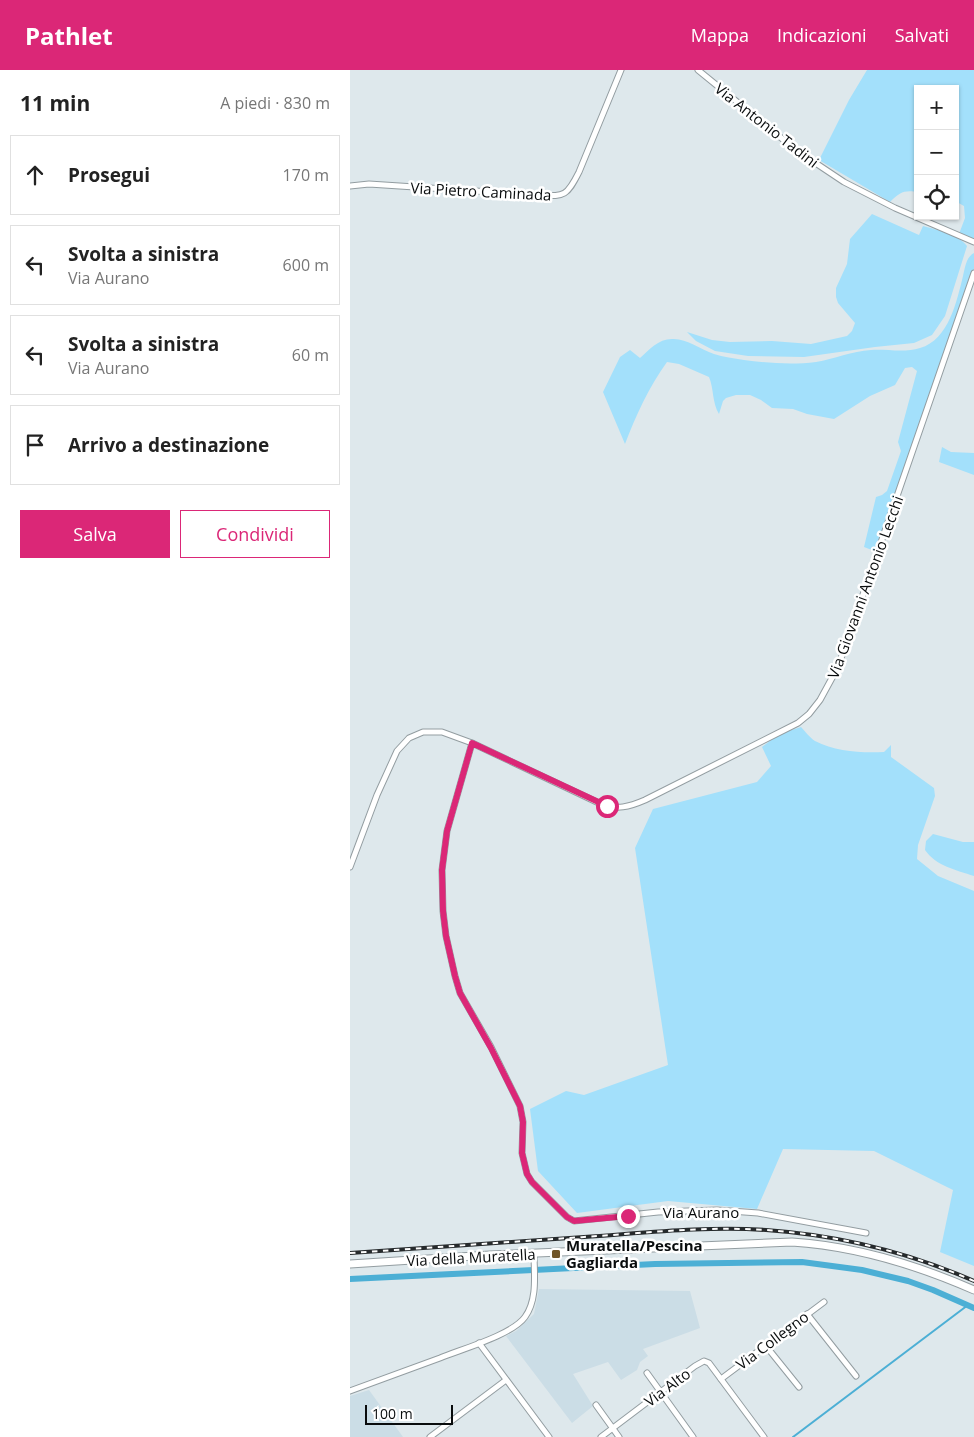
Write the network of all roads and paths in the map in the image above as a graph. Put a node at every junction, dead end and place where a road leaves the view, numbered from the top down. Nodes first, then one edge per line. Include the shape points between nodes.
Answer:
1 (621, 70) edge
2 (698, 70) edge
3 (350, 186) edge
4 (974, 242) edge
5 (974, 272) edge
6 (472, 743) junction
7 (350, 867) edge
8 (866, 1233) dead end
9 (534, 1253) junction
10 (350, 1264) edge
11 (974, 1290) edge
12 (824, 1302) dead end
13 (807, 1314) junction
14 (479, 1343) junction
15 (766, 1346) junction
16 (647, 1373) dead end
17 (856, 1376) dead end
18 (721, 1379) junction
19 (506, 1380) junction
20 (799, 1387) dead end
21 (350, 1391) edge
22 (661, 1392) junction
23 (596, 1405) dead end
24 (613, 1428) junction
25 (430, 1437) edge
26 (549, 1437) edge
27 (601, 1437) edge
28 (620, 1437) edge
29 (693, 1437) edge
30 (764, 1437) edge

1 - 3 street, Via Pietro Caminada via 579,172 566,194 536,196 369,184
2 - 4 street, Via Antonio Tadini via 796,150 844,182
5 - 6 street, Via Giovanni Antonio Lecchi via 838,667 825,693 806,716 780,733 624,808 601,804
6 - 7 street, Via Giovanni Antonio Lecchi via 432,731 417,734 404,742 394,756 377,795
6 - 8 street, Via Aurano via 447,831 442,876 446,936 460,993 520,1106 523,1160 532,1182 574,1221 716,1210
9 - 10 street, Via della Muratella
9 - 11 street, Via della Muratella via 802,1243 872,1254
9 - 14 street via 533,1295 525,1317 513,1328
12 - 13 street, Via Collegno
13 - 15 street, Via Collegno
13 - 17 street
14 - 19 street
14 - 21 street
15 - 18 street, Via Collegno
15 - 20 street
16 - 22 street
18 - 22 street, Via Alto via 709,1363 703,1361
18 - 30 street, Via Alto
19 - 25 street
19 - 26 street
22 - 24 street, Via Alto
22 - 29 street
23 - 24 street
24 - 27 street, Via Alto
24 - 28 street

